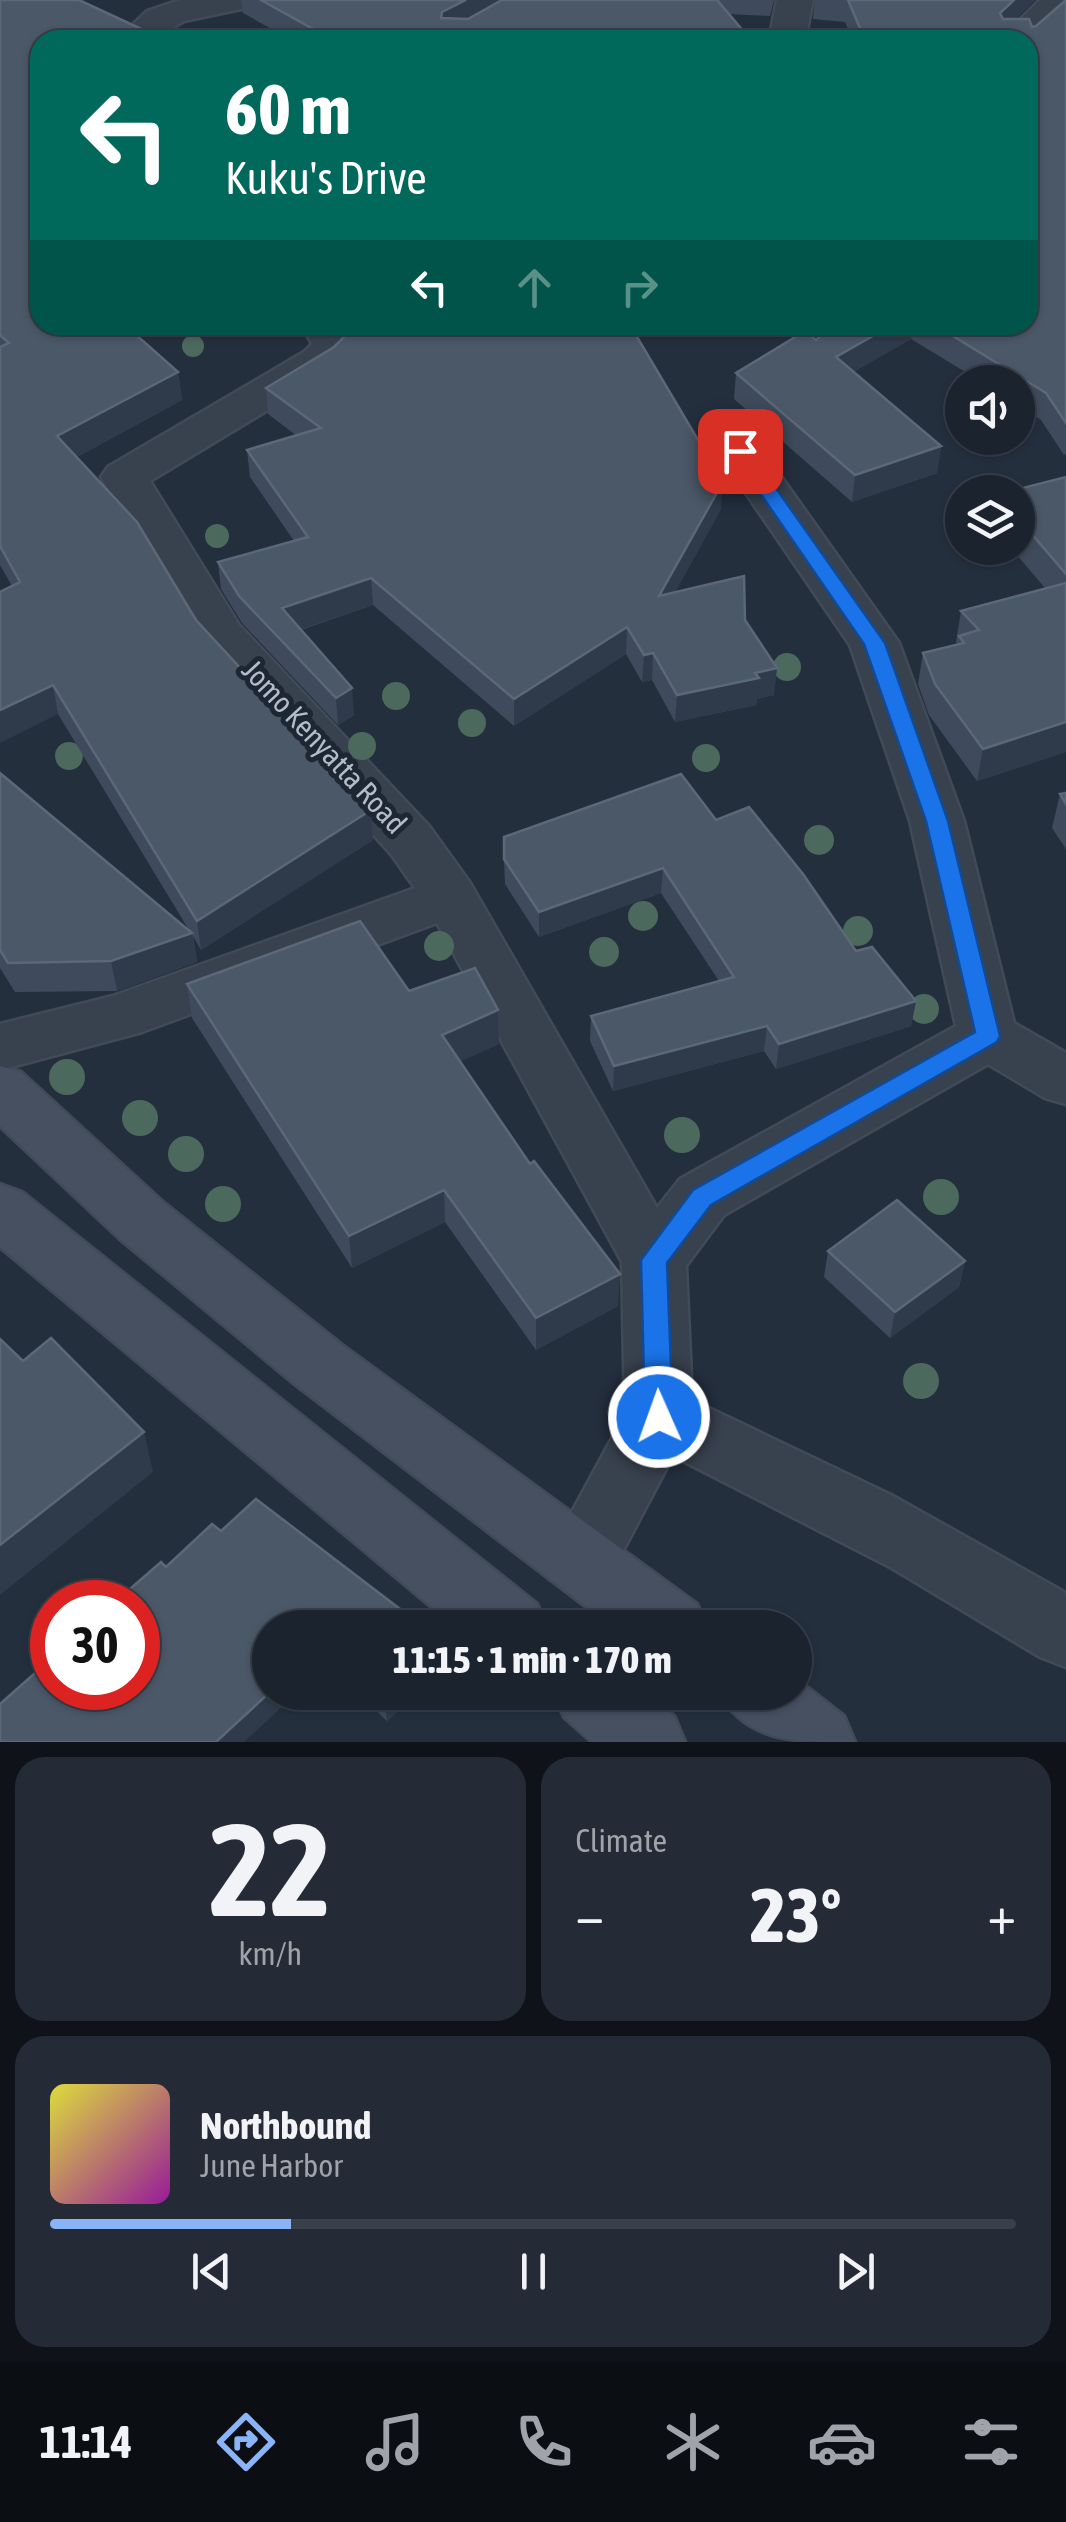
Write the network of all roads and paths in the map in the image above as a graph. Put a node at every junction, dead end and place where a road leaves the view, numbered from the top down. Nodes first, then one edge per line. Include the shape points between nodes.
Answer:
1 (233, 0) edge
2 (795, 0) edge
3 (1061, 0) edge
4 (146, 30) edge
5 (790, 30) edge
6 (1028, 30) edge
7 (1066, 47) edge
8 (1038, 48) edge
9 (330, 335) edge
10 (740, 451) dead end
11 (450, 897) junction
12 (988, 1036) junction
13 (0, 1047) edge
14 (1066, 1080) edge
15 (0, 1089) edge
16 (0, 1210) edge
17 (654, 1260) junction
18 (659, 1417) junction
19 (582, 1558) junction
20 (490, 1610) edge
21 (649, 1610) edge
22 (1066, 1633) edge
23 (611, 1710) edge
24 (778, 1710) edge
25 (648, 1742) edge
26 (818, 1742) edge

1 - 4 street via 168,14
2 - 5 street
3 - 6 street
7 - 8 street
9 - 11 street, Jomo Kenyatta Road via 336,346 320,361 124,478 221,636 410,840
10 - 12 street via 874,643 937,821
11 - 13 street via 121,1016
11 - 17 street, Jomo Kenyatta Road
12 - 14 street
12 - 17 street via 702,1197
15 - 19 main road via 142,1222 318,1364
16 - 20 main road
17 - 18 street
18 - 19 street
18 - 22 street via 837,1500
19 - 21 main road
23 - 25 main road
24 - 26 main road

